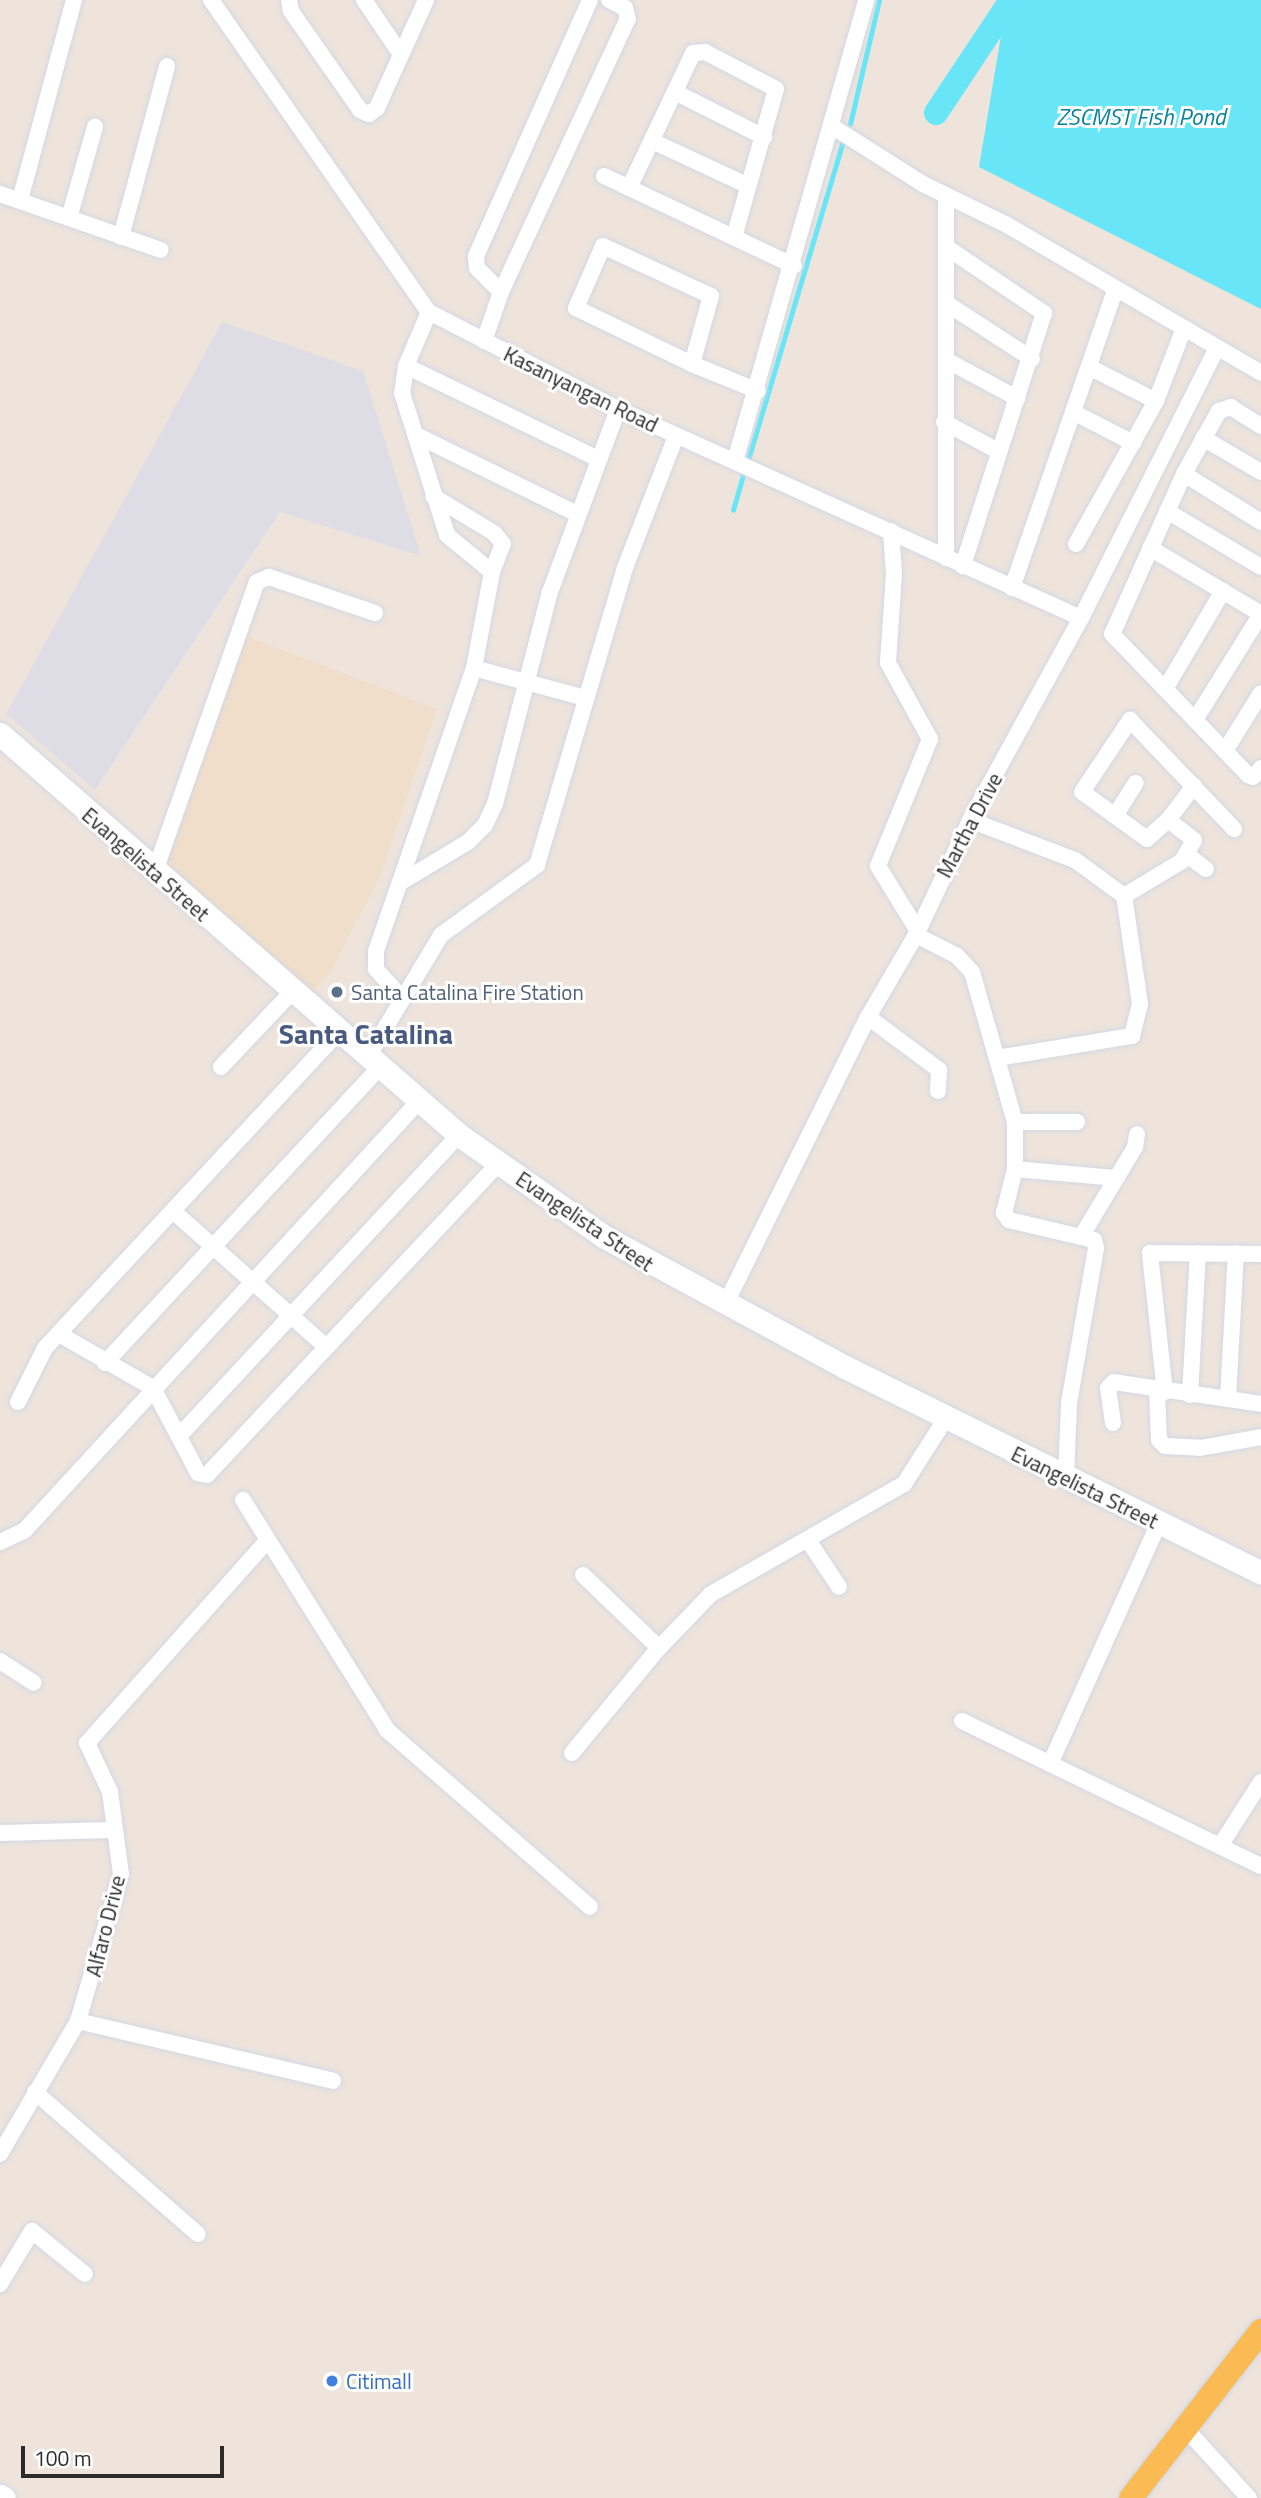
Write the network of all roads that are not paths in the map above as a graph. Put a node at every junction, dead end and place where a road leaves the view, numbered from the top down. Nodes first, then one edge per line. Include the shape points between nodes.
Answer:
1 (74, 0) edge
2 (211, 0) edge
3 (289, 0) edge
4 (364, 0) edge
5 (426, 0) edge
6 (590, 0) edge
7 (608, 0) edge
8 (866, 0) edge
9 (400, 54) junction
10 (167, 66) dead end
11 (675, 92) junction
12 (95, 127) dead end
13 (833, 127) junction
14 (764, 137) junction
15 (652, 141) junction
16 (604, 176) dead end
17 (747, 185) junction
18 (629, 188) junction
19 (0, 194) edge
20 (946, 196) junction
21 (20, 200) junction
22 (69, 218) junction
23 (121, 237) junction
24 (734, 237) junction
25 (949, 249) junction
26 (161, 250) dead end
27 (794, 266) junction
28 (1115, 291) junction
29 (501, 292) junction
30 (949, 305) junction
31 (429, 312) junction
32 (1184, 328) junction
33 (484, 341) junction
34 (1217, 348) junction
35 (1032, 359) junction
36 (946, 360) junction
37 (692, 364) junction
38 (406, 366) junction
39 (1089, 367) junction
40 (1261, 373) edge
41 (758, 391) junction
42 (1017, 398) junction
43 (1156, 401) junction
44 (618, 409) junction
45 (1073, 412) junction
46 (944, 422) junction
47 (1261, 426) edge
48 (418, 436) junction
49 (676, 436) junction
50 (1203, 438) junction
51 (1133, 443) junction
52 (998, 451) junction
53 (596, 458) junction
54 (735, 461) junction
55 (1261, 472) edge
56 (1184, 474) junction
57 (433, 496) junction
58 (1167, 511) junction
59 (577, 514) junction
60 (1261, 522) edge
61 (891, 531) junction
62 (1076, 544) dead end
63 (1150, 548) junction
64 (946, 558) junction
65 (963, 566) junction
66 (1261, 567) edge
67 (492, 572) junction
68 (1012, 588) junction
69 (1223, 592) junction
70 (375, 613) dead end
71 (1081, 618) junction
72 (474, 668) junction
73 (530, 684) junction
74 (1165, 689) junction
75 (1261, 693) edge
76 (585, 698) junction
77 (1195, 720) junction
78 (0, 733) edge
79 (1225, 751) junction
80 (1261, 768) edge
81 (1136, 783) dead end
82 (1194, 786) junction
83 (1115, 816) junction
84 (970, 820) junction
85 (1168, 820) junction
86 (1234, 829) dead end
87 (1186, 854) junction
88 (1206, 869) dead end
89 (155, 871) junction
90 (403, 881) junction
91 (1124, 896) junction
92 (917, 933) junction
93 (292, 992) junction
94 (401, 997) junction
95 (868, 1017) junction
96 (340, 1030) junction
97 (997, 1058) junction
98 (375, 1060) junction
99 (221, 1067) dead end
100 (938, 1091) dead end
101 (420, 1100) junction
102 (1015, 1122) junction
103 (1077, 1122) dead end
104 (1137, 1134) dead end
105 (459, 1135) junction
106 (499, 1163) junction
107 (1015, 1170) junction
108 (1115, 1178) junction
109 (173, 1211) junction
110 (1081, 1237) junction
111 (215, 1249) junction
112 (1198, 1253) junction
113 (1236, 1253) junction
114 (1261, 1254) edge
115 (252, 1283) junction
116 (725, 1305) junction
117 (290, 1316) junction
118 (59, 1334) junction
119 (325, 1346) junction
120 (105, 1363) junction
121 (153, 1388) junction
122 (1161, 1391) junction
123 (1190, 1395) junction
124 (1228, 1399) junction
125 (18, 1402) dead end
126 (1261, 1404) edge
127 (946, 1418) junction
128 (1113, 1423) dead end
129 (181, 1434) junction
130 (1261, 1437) edge
131 (1066, 1478) junction
132 (243, 1500) dead end
133 (1159, 1523) junction
134 (808, 1540) junction
135 (267, 1541) junction
136 (0, 1542) edge
137 (1261, 1573) edge
138 (583, 1575) dead end
139 (839, 1587) dead end
140 (659, 1648) junction
141 (0, 1661) edge
142 (34, 1683) dead end
143 (962, 1721) dead end
144 (572, 1753) dead end
145 (1051, 1764) junction
146 (1261, 1782) edge
147 (112, 1829) junction
148 (0, 1833) edge
149 (1220, 1846) junction
150 (1261, 1866) edge
151 (590, 1907) dead end
152 (78, 2021) junction
153 (333, 2081) dead end
154 (34, 2092) junction
155 (0, 2154) edge
156 (198, 2234) dead end
157 (85, 2274) dead end
158 (0, 2284) edge
159 (1260, 2337) edge
160 (1185, 2428) junction
161 (1131, 2498) edge
162 (1249, 2498) edge

1 - 21 street
2 - 31 street, Kasanyangan Road
3 - 9 street via 291,11 365,114 377,108
4 - 9 street
5 - 9 street
6 - 29 street via 477,256 477,268
7 - 29 street via 625,8 628,19
8 - 13 street
10 - 23 street
11 - 14 street
11 - 14 street via 693,53 699,51 770,84 776,94
11 - 15 street
12 - 22 street
13 - 20 street
13 - 27 street
14 - 17 street
15 - 17 street
15 - 18 street
16 - 18 street
17 - 24 street
18 - 24 street
19 - 21 street
20 - 25 street
20 - 28 street via 1007,225
21 - 22 street
22 - 23 street
23 - 26 street
24 - 27 street
25 - 30 street
25 - 35 street via 1043,310
27 - 41 street
28 - 32 street
28 - 39 street
29 - 33 street
30 - 35 street
30 - 36 street
31 - 33 street, Kasanyangan Road
31 - 38 street
32 - 34 street
32 - 43 street
33 - 44 street, Kasanyangan Road
34 - 40 street
34 - 71 street, Martha Drive
35 - 42 street
36 - 42 street
36 - 46 street
37 - 37 street via 576,308 603,246 711,296
37 - 41 street
38 - 48 street via 402,393
38 - 53 street
39 - 43 street
39 - 45 street
41 - 54 street
42 - 52 street
43 - 51 street
44 - 49 street, Kasanyangan Road
44 - 53 street
45 - 51 street
45 - 68 street
46 - 52 street
46 - 64 street
47 - 50 street via 1224,407
48 - 57 street
48 - 59 street
49 - 54 street, Kasanyangan Road
49 - 76 street via 625,568
50 - 55 street
50 - 56 street
51 - 62 street
52 - 65 street
53 - 59 street
54 - 61 street, Kasanyangan Road
56 - 58 street
56 - 60 street
57 - 67 street via 446,536
57 - 67 street via 502,540
58 - 63 street
58 - 66 street
59 - 73 street via 550,592
61 - 64 street, Kasanyangan Road
61 - 92 street via 894,574 888,663 930,739 878,866
63 - 69 street
63 - 74 street via 1112,634
64 - 65 street, Kasanyangan Road
65 - 68 street, Kasanyangan Road
67 - 72 street
68 - 71 street, Kasanyangan Road
69 - 74 street
69 - 77 street via 1261,614
70 - 89 street via 269,577 257,582
71 - 84 street, Martha Drive
72 - 73 street
72 - 90 street
73 - 76 street
73 - 90 street via 485,825 468,842
74 - 77 street
75 - 79 street
76 - 94 street via 537,865 441,934
77 - 79 street
78 - 89 main road, Evangelista Street
79 - 80 street via 1248,775
81 - 83 street
82 - 83 street via 1130,720 1082,792
82 - 85 street
82 - 86 street
83 - 85 street via 1147,839
84 - 91 street via 1075,860
84 - 92 street, Martha Drive
85 - 87 street via 1194,840
87 - 88 street
87 - 91 street via 1177,867
89 - 93 main road, Evangelista Street
90 - 94 street via 374,962
91 - 97 street via 1140,1004 1132,1036
92 - 95 street, Martha Drive
92 - 97 street via 957,956 972,972
93 - 96 main road, Evangelista Street
93 - 99 street
94 - 98 street
95 - 100 street via 939,1070
95 - 116 street, Martha Drive
96 - 98 main road, Evangelista Street
96 - 109 street
97 - 102 street
98 - 101 main road, Evangelista Street
98 - 111 street
101 - 105 main road, Evangelista Street
101 - 115 street
102 - 103 street
102 - 107 street
104 - 108 street via 1135,1147
105 - 106 main road, Evangelista Street
105 - 117 street
106 - 116 main road, Evangelista Street via 603,1236
106 - 119 street
107 - 108 street
107 - 110 street via 1004,1213 1009,1220
108 - 110 street
109 - 111 street
109 - 118 street
110 - 131 street via 1094,1240 1096,1248 1069,1404
111 - 115 street
111 - 120 street
112 - 113 street
112 - 122 street via 1154,1251 1148,1258
112 - 123 street
113 - 114 street
113 - 124 street
115 - 117 street
115 - 121 street
116 - 127 main road, Evangelista Street
117 - 119 street
117 - 129 street
118 - 120 street
118 - 125 street via 36,1363
119 - 129 street via 207,1475 198,1473
120 - 121 street
121 - 129 street
121 - 136 street via 24,1531
122 - 123 street
122 - 128 street via 1110,1384
122 - 130 street via 1157,1424 1165,1446 1199,1448
123 - 124 street
124 - 126 street
127 - 131 main road, Evangelista Street
127 - 134 street via 904,1484
131 - 133 main road, Evangelista Street
132 - 135 street
133 - 137 main road, Evangelista Street
133 - 145 street
134 - 139 street
134 - 140 street via 711,1594
135 - 147 street, Alfaro Drive via 88,1743 88,1752 110,1792
135 - 151 street via 387,1730
138 - 140 street
140 - 144 street
141 - 142 street
143 - 145 street
145 - 149 street
146 - 149 street
147 - 148 street
147 - 152 street, Alfaro Drive via 121,1874
149 - 150 street
152 - 153 street
152 - 154 street, Alfaro Drive
154 - 155 street, Alfaro Drive
154 - 156 street
157 - 158 street via 32,2231
159 - 160 main road
160 - 161 main road
160 - 162 street

